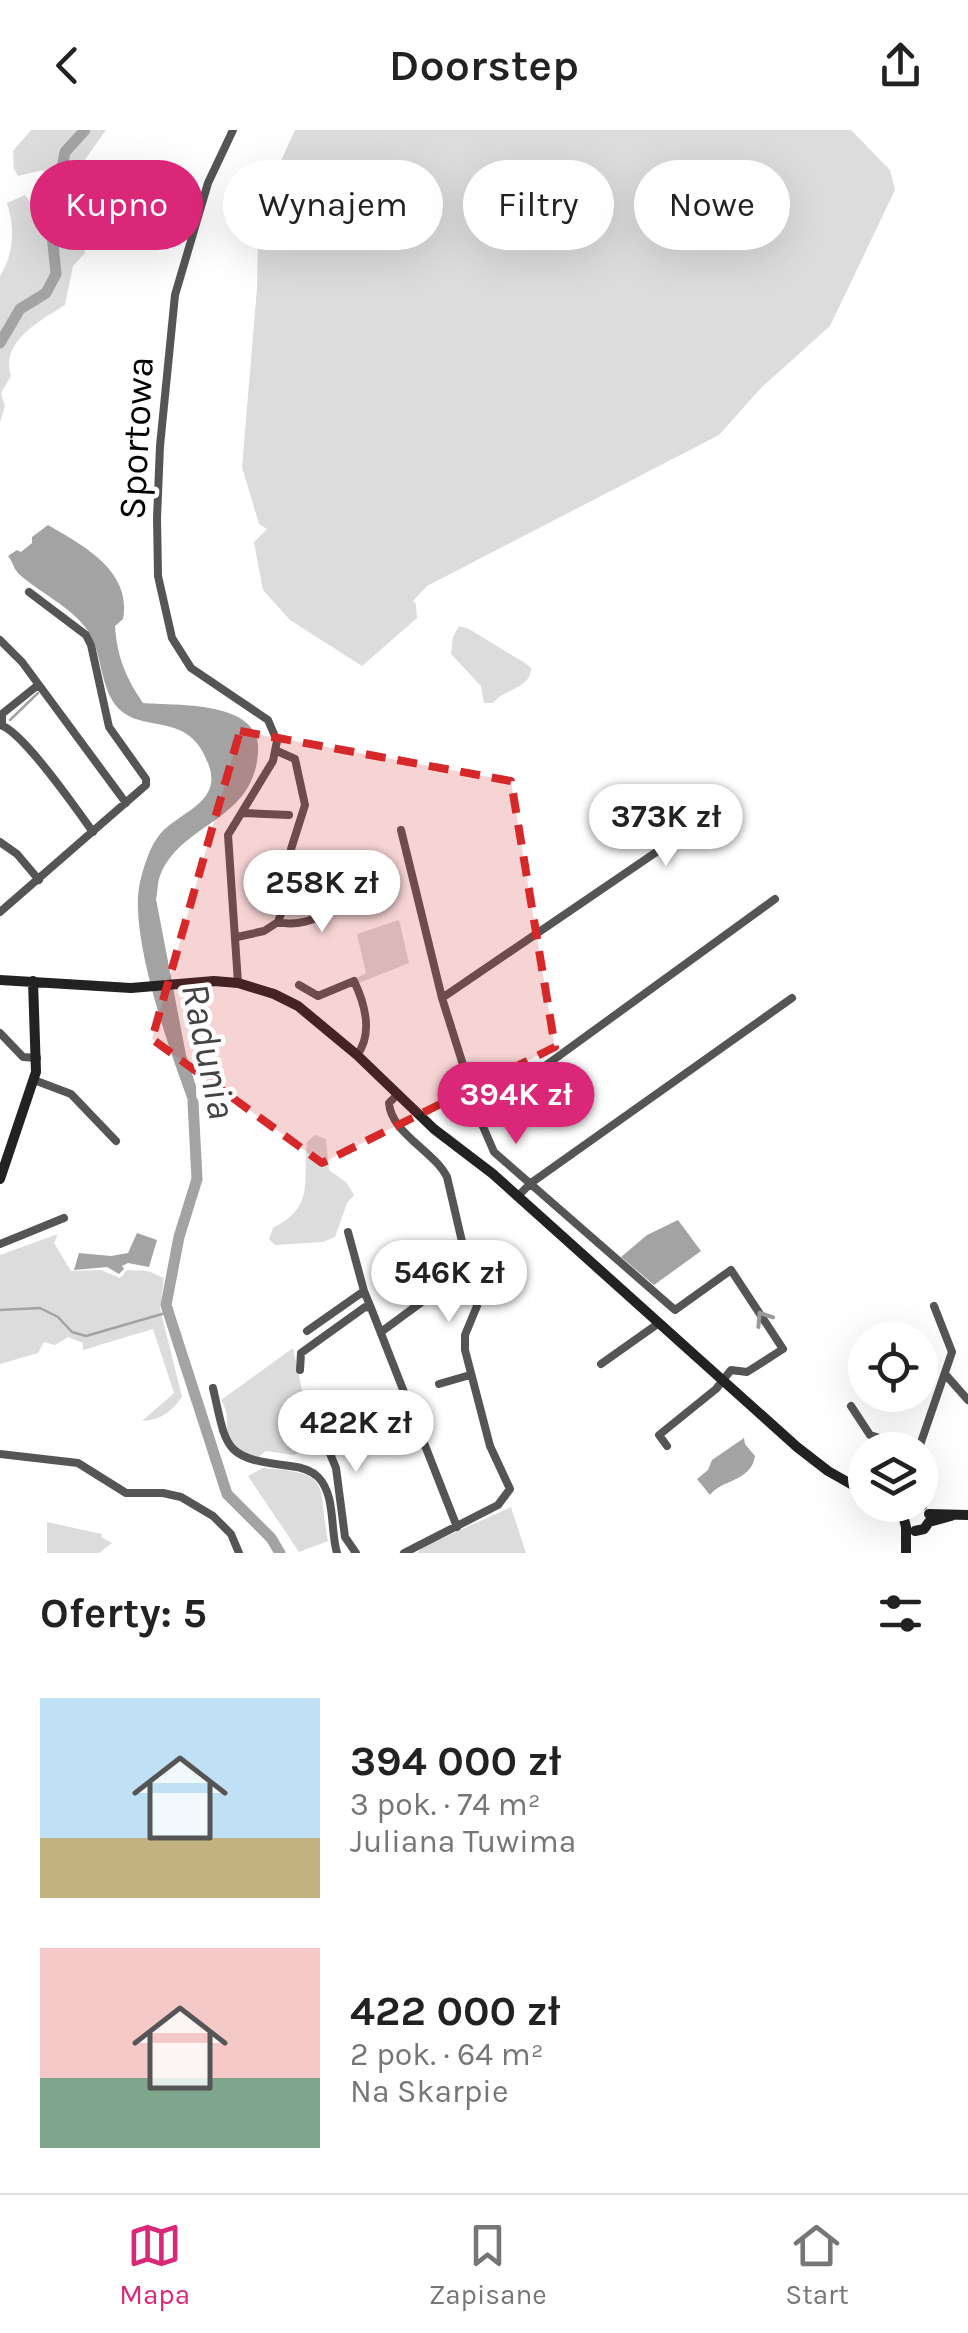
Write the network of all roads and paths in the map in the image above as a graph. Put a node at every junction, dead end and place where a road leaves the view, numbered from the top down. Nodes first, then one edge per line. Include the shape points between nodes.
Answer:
1 (232, 130) edge
2 (33, 594) dead end
3 (0, 640) edge
4 (38, 685) junction
5 (1, 725) edge
6 (276, 751) junction
7 (126, 803) junction
8 (718, 810) dead end
9 (242, 812) junction
10 (290, 814) dead end
11 (401, 830) dead end
12 (93, 832) junction
13 (0, 842) edge
14 (39, 880) junction
15 (338, 881) dead end
16 (776, 899) dead end
17 (0, 912) edge
18 (278, 922) junction
19 (237, 937) junction
20 (0, 980) edge
21 (32, 981) junction
22 (238, 983) junction
23 (300, 985) dead end
24 (442, 998) junction
25 (792, 998) dead end
26 (0, 1033) edge
27 (357, 1055) junction
28 (37, 1058) junction
29 (34, 1080) junction
30 (398, 1094) junction
31 (481, 1122) junction
32 (116, 1141) dead end
33 (1, 1171) edge
34 (530, 1183) junction
35 (518, 1196) junction
36 (64, 1218) dead end
37 (348, 1232) dead end
38 (0, 1244) edge
39 (468, 1268) junction
40 (364, 1292) junction
41 (934, 1306) dead end
42 (371, 1308) junction
43 (659, 1322) junction
44 (307, 1331) dead end
45 (381, 1332) junction
46 (600, 1364) dead end
47 (300, 1370) dead end
48 (945, 1374) junction
49 (470, 1375) junction
50 (722, 1380) junction
51 (438, 1384) dead end
52 (212, 1388) dead end
53 (968, 1400) edge
54 (316, 1420) dead end
55 (924, 1432) edge
56 (667, 1446) dead end
57 (0, 1454) edge
58 (848, 1482) edge
59 (938, 1515) edge
60 (968, 1515) edge
61 (912, 1522) edge
62 (457, 1527) junction
63 (905, 1550) edge
64 (239, 1553) edge
65 (337, 1553) edge
66 (356, 1553) edge
67 (404, 1553) edge

1 - 6 street, Sportowa via 208,183 174,300 157,572 172,638 186,662 261,715 274,728
2 - 7 street via 89,640 109,727 146,779
3 - 4 street
4 - 5 street via 2,714
4 - 7 street
5 - 12 street via 32,753
6 - 9 street
6 - 18 street via 295,759 306,805
7 - 12 street
8 - 24 street
9 - 10 street
9 - 19 street via 228,835
11 - 24 street
12 - 14 street
13 - 14 street
14 - 17 street
15 - 18 street via 344,906 307,921
16 - 31 street via 504,1095
18 - 19 street
19 - 22 street
20 - 21 main road
21 - 22 main road via 122,988
21 - 28 main road
22 - 27 main road via 298,1006
23 - 27 street via 318,996 354,982 367,1029
24 - 31 street
25 - 34 street
26 - 28 street via 23,1057
27 - 30 main road
28 - 29 main road
29 - 32 street via 71,1094
29 - 33 main road
30 - 35 main road
30 - 39 street via 389,1103 394,1118 447,1177
31 - 34 street via 494,1152
34 - 35 street
50 -> 34 street via 783,1349 731,1270 675,1310
35 - 43 main road
36 - 38 street
37 - 40 street
39 - 45 street
39 - 49 street via 477,1306 465,1339
40 - 42 street
40 - 44 street
41 - 48 street via 952,1352
42 - 45 street
42 - 47 street via 301,1352
43 - 46 street
43 - 50 main road
45 - 62 street
48 - 53 street
48 - 55 street
49 - 51 street
49 - 62 street via 510,1489 498,1505
50 - 56 street via 659,1434
50 - 58 main road via 812,1460
52 - 65 street via 232,1452 303,1468 320,1479 330,1500
54 - 66 street via 336,1468 343,1529
57 - 64 street via 78,1462 126,1493 181,1496 231,1534
59 - 60 main road
61 - 63 main road
62 - 67 street

